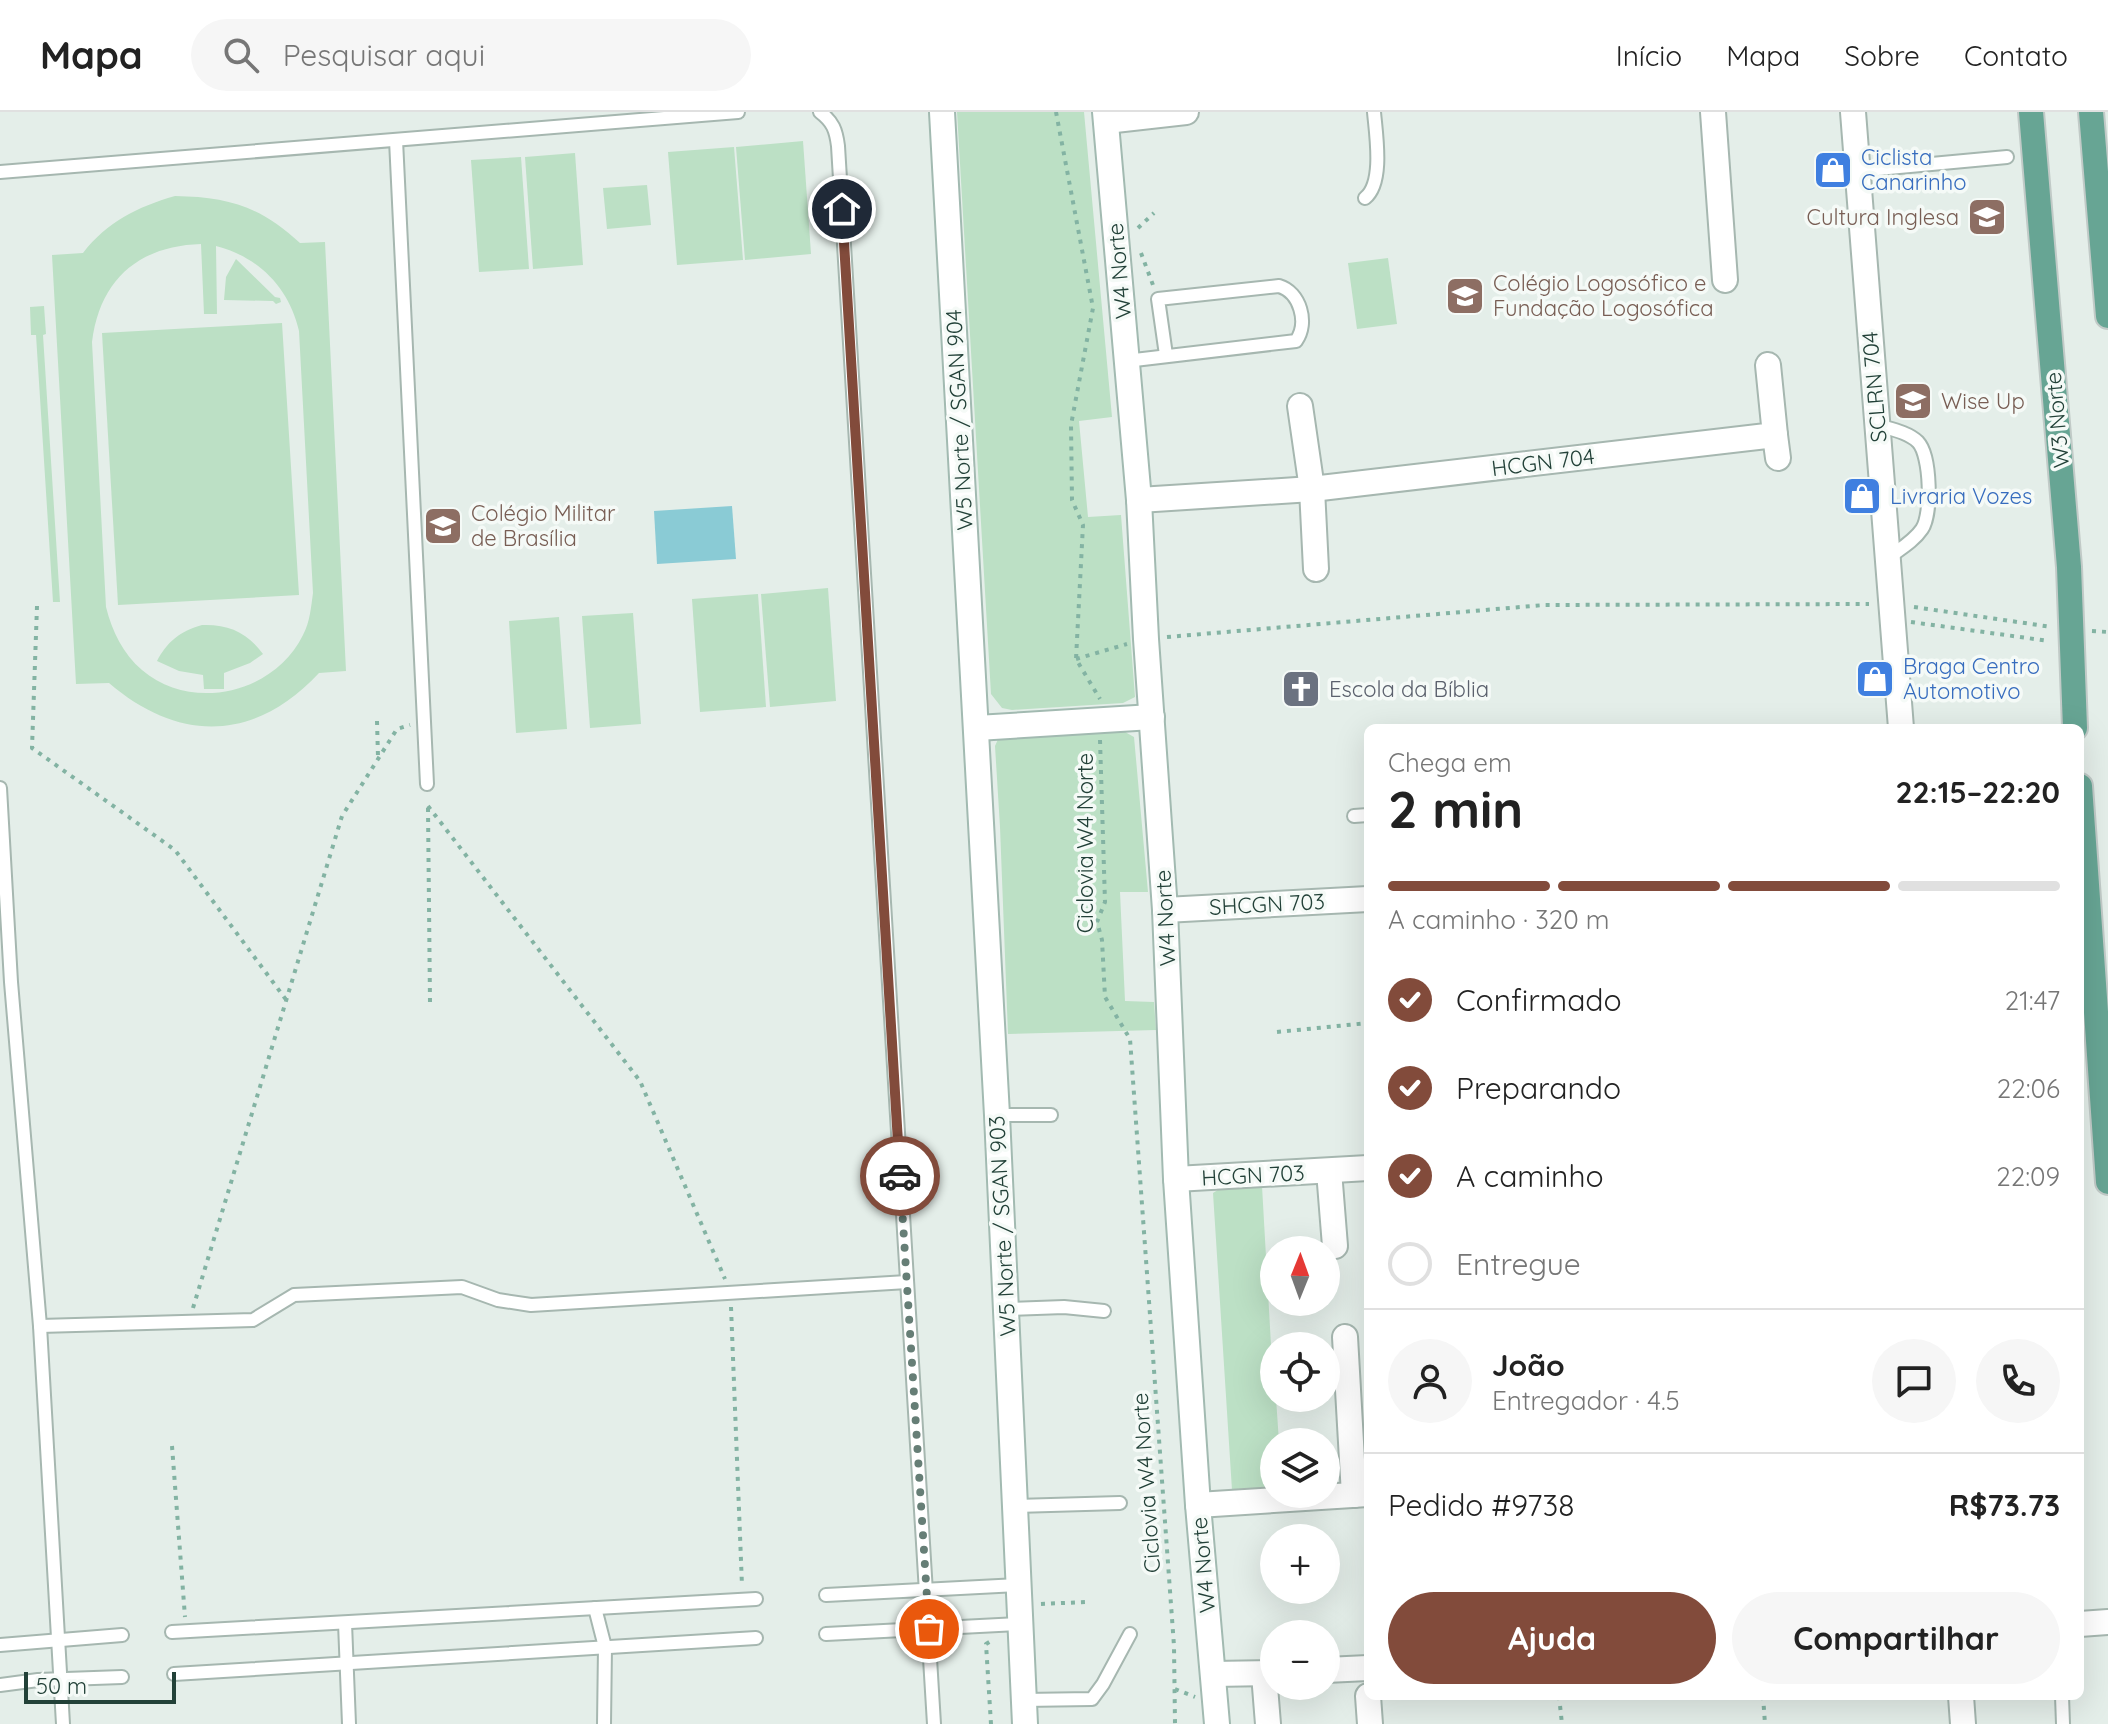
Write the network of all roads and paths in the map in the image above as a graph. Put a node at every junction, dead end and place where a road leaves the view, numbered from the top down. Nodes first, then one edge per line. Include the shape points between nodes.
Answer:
1 (738, 112) edge
2 (820, 112) edge
3 (942, 112) edge
4 (1056, 112) edge
5 (1186, 112) edge
6 (1374, 112) edge
7 (1713, 112) edge
8 (1853, 112) edge
9 (2031, 112) edge
10 (2091, 112) edge
11 (1105, 116) edge
12 (396, 140) junction
13 (2007, 157) dead end
14 (1856, 171) junction
15 (0, 172) edge
16 (1365, 198) dead end
17 (1154, 213) dead end
18 (1137, 237) dead end
19 (2105, 242) edge
20 (1139, 248) dead end
21 (1725, 280) dead end
22 (1158, 299) junction
23 (2108, 316) edge
24 (1166, 355) junction
25 (1126, 361) junction
26 (1768, 365) dead end
27 (1300, 406) dead end
28 (1877, 425) junction
29 (1312, 489) junction
30 (1139, 500) junction
31 (1888, 558) junction
32 (1316, 569) dead end
33 (37, 606) dead end
34 (1893, 612) junction
35 (2108, 632) edge
36 (2071, 637) junction
37 (1146, 639) junction
38 (1076, 659) junction
39 (1152, 717) junction
40 (1100, 719) junction
41 (1900, 719) edge
42 (424, 720) junction
43 (377, 721) dead end
44 (2075, 724) edge
45 (977, 728) junction
46 (378, 759) junction
47 (427, 784) joint
48 (0, 788) edge
49 (428, 806) junction
50 (1364, 815) edge
51 (1354, 816) dead end
52 (2084, 843) edge
53 (1364, 899) edge
54 (1165, 910) junction
55 (287, 1001) junction
56 (430, 1002) dead end
57 (1364, 1023) edge
58 (1277, 1032) dead end
59 (997, 1115) junction
60 (1051, 1115) dead end
61 (1364, 1168) edge
62 (1329, 1171) junction
63 (1176, 1179) junction
64 (2108, 1182) edge
65 (1334, 1236) edge
66 (907, 1282) junction
67 (731, 1293) junction
68 (1006, 1309) junction
69 (1104, 1311) dead end
70 (188, 1322) junction
71 (40, 1326) junction
72 (1345, 1337) dead end
73 (172, 1446) dead end
74 (1361, 1494) edge
75 (1120, 1503) dead end
76 (1198, 1505) junction
77 (1014, 1506) junction
78 (925, 1590) junction
79 (826, 1595) dead end
80 (749, 1600) joint
81 (1085, 1602) dead end
82 (1019, 1605) junction
83 (595, 1608) junction
84 (2108, 1622) edge
85 (345, 1623) junction
86 (2084, 1624) edge
87 (929, 1629) junction
88 (179, 1632) joint
89 (826, 1634) dead end
90 (1130, 1634) dead end
91 (122, 1635) dead end
92 (756, 1638) dead end
93 (58, 1640) junction
94 (0, 1645) edge
95 (605, 1647) junction
96 (348, 1663) junction
97 (1364, 1668) edge
98 (1340, 1669) edge
99 (1260, 1673) edge
100 (174, 1674) dead end
101 (1213, 1674) junction
102 (122, 1677) dead end
103 (60, 1679) junction
104 (0, 1685) edge
105 (1268, 1700) edge
106 (1368, 1700) edge
107 (1559, 1700) edge
108 (1763, 1700) edge
109 (1961, 1700) edge
110 (2062, 1700) edge
111 (1024, 1712) edge
112 (63, 1724) edge
113 (349, 1724) edge
114 (604, 1724) edge
115 (934, 1724) edge
116 (991, 1724) edge
117 (1175, 1724) edge
118 (1217, 1724) edge
119 (1268, 1724) edge
120 (1370, 1724) edge
121 (1562, 1724) edge
122 (1765, 1724) edge
123 (1963, 1724) edge
124 (2063, 1724) edge

1 - 12 lane
2 - 66 lane via 836,129 838,146
3 - 45 main road, W5 Norte / SGAN 904
4 - 38 path via 1093,308 1071,425 1072,500 1083,525
5 - 11 main road
6 - 16 lane via 1373,190
7 - 21 main road
8 - 14 main road, SCLRN 704
9 - 36 main road, W3 Norte
10 - 19 main road
11 - 25 main road, W4 Norte
12 - 15 lane
12 - 42 lane
13 - 14 lane
14 - 28 main road, SCLRN 704
17 - 18 path via 1138,228
19 - 23 main road
20 - 22 path
22 - 24 lane
22 - 24 lane via 1279,286 1298,300 1301,328 1296,341
24 - 25 lane
25 - 30 main road, W4 Norte
26 - 29 main road, HCGN 704 via 1776,446
27 - 29 main road
28 - 31 main road, SCLRN 704
28 - 31 lane via 1922,447 1929,494 1923,528
29 - 30 main road, HCGN 704
29 - 32 main road
30 - 37 main road, W4 Norte
31 - 34 main road, SCLRN 704
33 - 55 path via 32,748 175,850
34 - 36 path
34 - 36 path
34 - 37 path via 1544,605
34 - 41 main road, SCLRN 704
35 - 36 path
36 - 44 main road, W3 Norte
37 - 38 path
37 - 39 main road, W4 Norte
38 - 40 path, Ciclovia W4 Norte via 1100,698
39 - 40 main road
39 - 54 main road, W4 Norte
40 - 45 main road
40 - 117 path, Ciclovia W4 Norte via 1105,902 1097,922 1105,997 1130,1039 1174,1646
42 - 46 path via 397,729
42 - 47 lane
43 - 46 path
45 - 59 main road, W5 Norte / SGAN 903
46 - 55 path via 342,816
47 - 49 path
48 - 71 lane
49 - 56 path
49 - 67 path via 640,1081
50 - 51 lane
52 - 64 main road
53 - 54 main road, SHCGN 703
54 - 63 main road, W4 Norte
55 - 70 path
57 - 58 path
59 - 60 lane
59 - 68 main road, W5 Norte / SGAN 903
61 - 62 main road, HCGN 703
62 - 63 main road, HCGN 703
62 - 65 main road, HCGN 703
63 - 76 main road, W4 Norte
66 - 67 lane
66 - 78 lane
67 - 70 lane via 531,1305 462,1287 294,1295 253,1320
67 - 80 path
68 - 69 lane
68 - 77 main road, W5 Norte / SGAN 903
70 - 71 lane
71 - 93 lane
72 - 74 main road
73 - 88 path
74 - 76 main road
75 - 77 lane
76 - 101 main road, W4 Norte
77 - 82 main road, W5 Norte / SGAN 903
78 - 79 lane
78 - 82 lane
78 - 87 lane
80 - 83 lane
81 - 82 path
82 - 87 lane
82 - 111 main road, W5 Norte / SGAN 903
82 - 116 path via 986,1644
83 - 85 lane
83 - 95 lane
84 - 86 main road
85 - 88 lane
85 - 96 lane
87 - 89 lane
87 - 115 lane
90 - 111 lane via 1092,1699
91 - 93 lane
92 - 95 lane
93 - 94 lane
93 - 103 lane
95 - 96 lane
95 - 114 lane
96 - 100 lane
96 - 113 lane
97 - 98 main road
99 - 101 main road
101 - 118 main road, W4 Norte
102 - 103 lane
103 - 104 lane
103 - 112 lane
105 - 119 main road
106 - 120 main road
107 - 121 path
108 - 122 path
109 - 123 main road
110 - 124 lane

